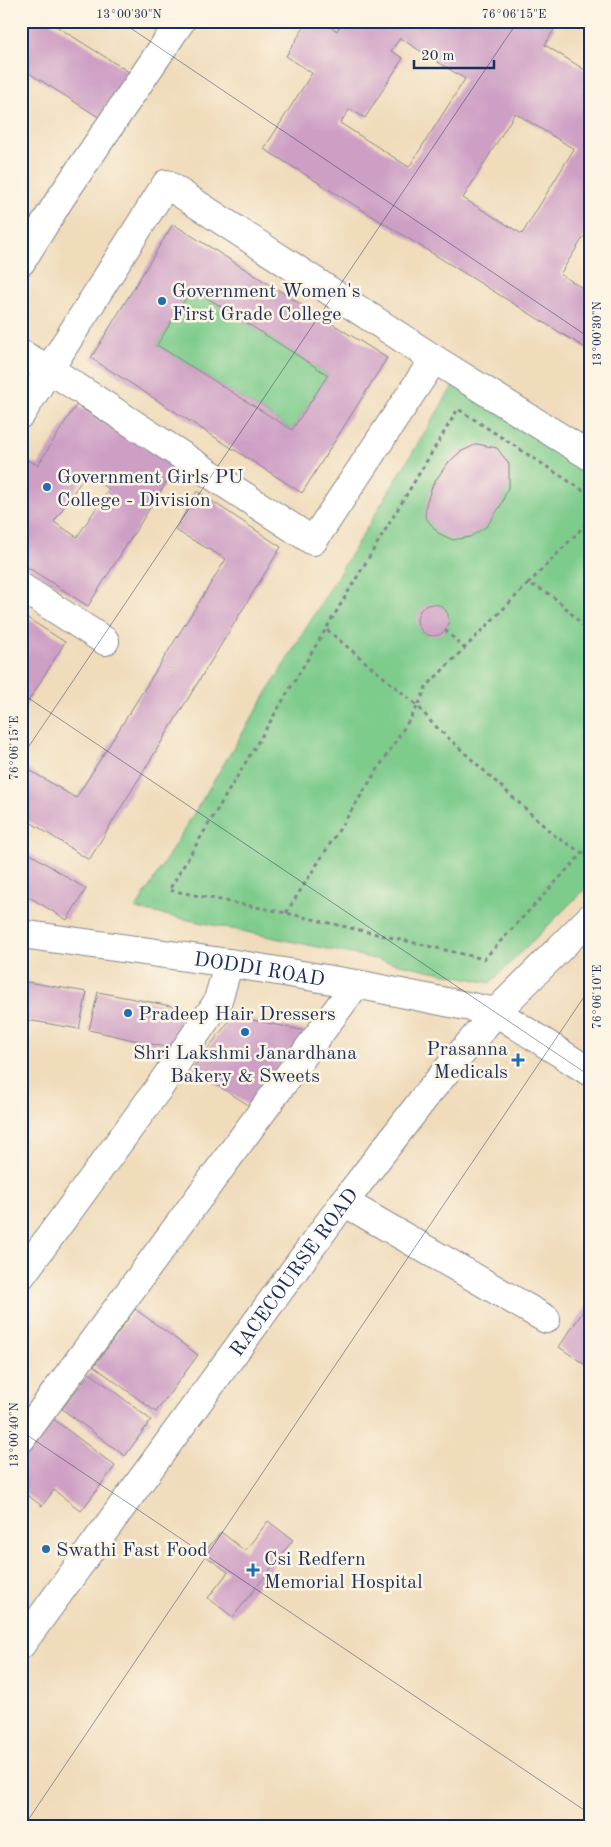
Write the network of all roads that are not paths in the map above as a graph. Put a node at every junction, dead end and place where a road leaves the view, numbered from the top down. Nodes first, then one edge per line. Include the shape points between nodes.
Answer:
1 (181, 21) edge
2 (21, 262) edge
3 (21, 354) edge
4 (434, 359) junction
5 (49, 369) junction
6 (21, 414) edge
7 (590, 456) edge
8 (21, 587) edge
9 (105, 641) dead end
10 (590, 918) edge
11 (21, 934) edge
12 (228, 963) junction
13 (356, 984) junction
14 (496, 1012) junction
15 (590, 1072) edge
16 (344, 1202) junction
17 (21, 1276) edge
18 (546, 1319) dead end
19 (21, 1439) edge
20 (21, 1645) edge

1 - 2 street
3 - 5 street
4 - 5 street via 313,541
4 - 5 street via 166,184
4 - 7 street
5 - 6 street
8 - 9 street
10 - 14 street, RACECOURSE ROAD
11 - 12 street, DODDI ROAD
12 - 13 street, DODDI ROAD
12 - 17 street via 217,1003
13 - 14 street, DODDI ROAD
13 - 19 street
14 - 15 street
14 - 16 street, RACECOURSE ROAD
16 - 18 street
16 - 20 street, RACECOURSE ROAD

